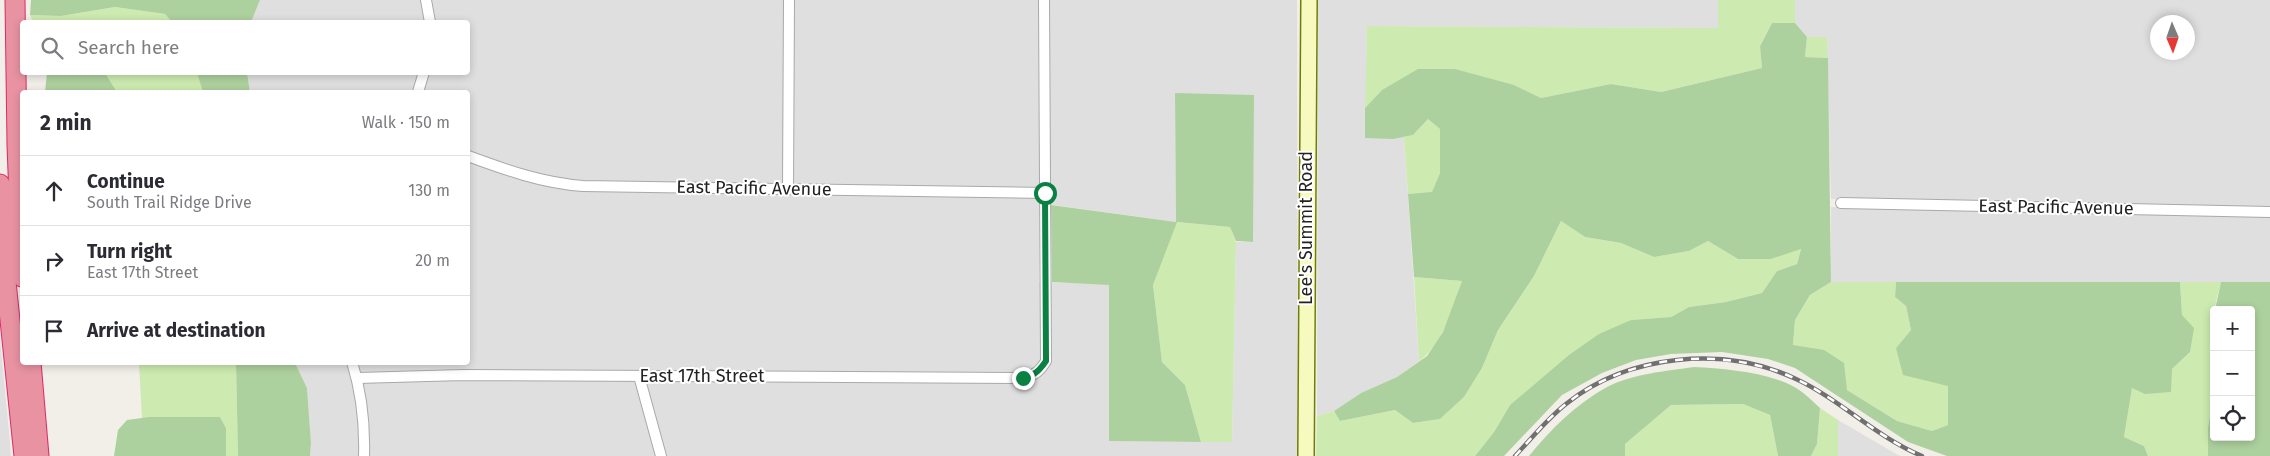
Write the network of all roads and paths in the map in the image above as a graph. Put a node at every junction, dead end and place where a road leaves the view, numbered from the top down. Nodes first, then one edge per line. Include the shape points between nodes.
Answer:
1 (15, 0) edge
2 (426, 0) edge
3 (789, 0) edge
4 (1044, 0) edge
5 (1308, 0) edge
6 (430, 20) edge
7 (423, 75) edge
8 (419, 90) edge
9 (470, 157) edge
10 (0, 184) edge
11 (788, 189) junction
12 (1045, 193) junction
13 (1841, 203) dead end
14 (2270, 212) edge
15 (1, 218) edge
16 (14, 265) edge
17 (4, 290) edge
18 (31, 365) edge
19 (353, 365) edge
20 (639, 376) junction
21 (357, 378) junction
22 (24, 456) edge
23 (39, 456) edge
24 (364, 456) edge
25 (661, 456) edge
26 (1306, 456) edge

1 - 16 highway
2 - 6 street
3 - 11 street
4 - 12 street
5 - 26 main road, Lee's Summit Road
7 - 8 street
9 - 11 street, East Pacific Avenue via 555,184
10 - 15 highway
11 - 12 street, East Pacific Avenue
12 - 20 street, East 17th Street via 1046,361 1034,375 1023,378
13 - 14 street, East Pacific Avenue
15 - 16 highway
16 - 17 highway
17 - 22 highway
18 - 23 highway
19 - 21 street
20 - 21 street, East 17th Street
20 - 25 street
21 - 24 street via 365,425

